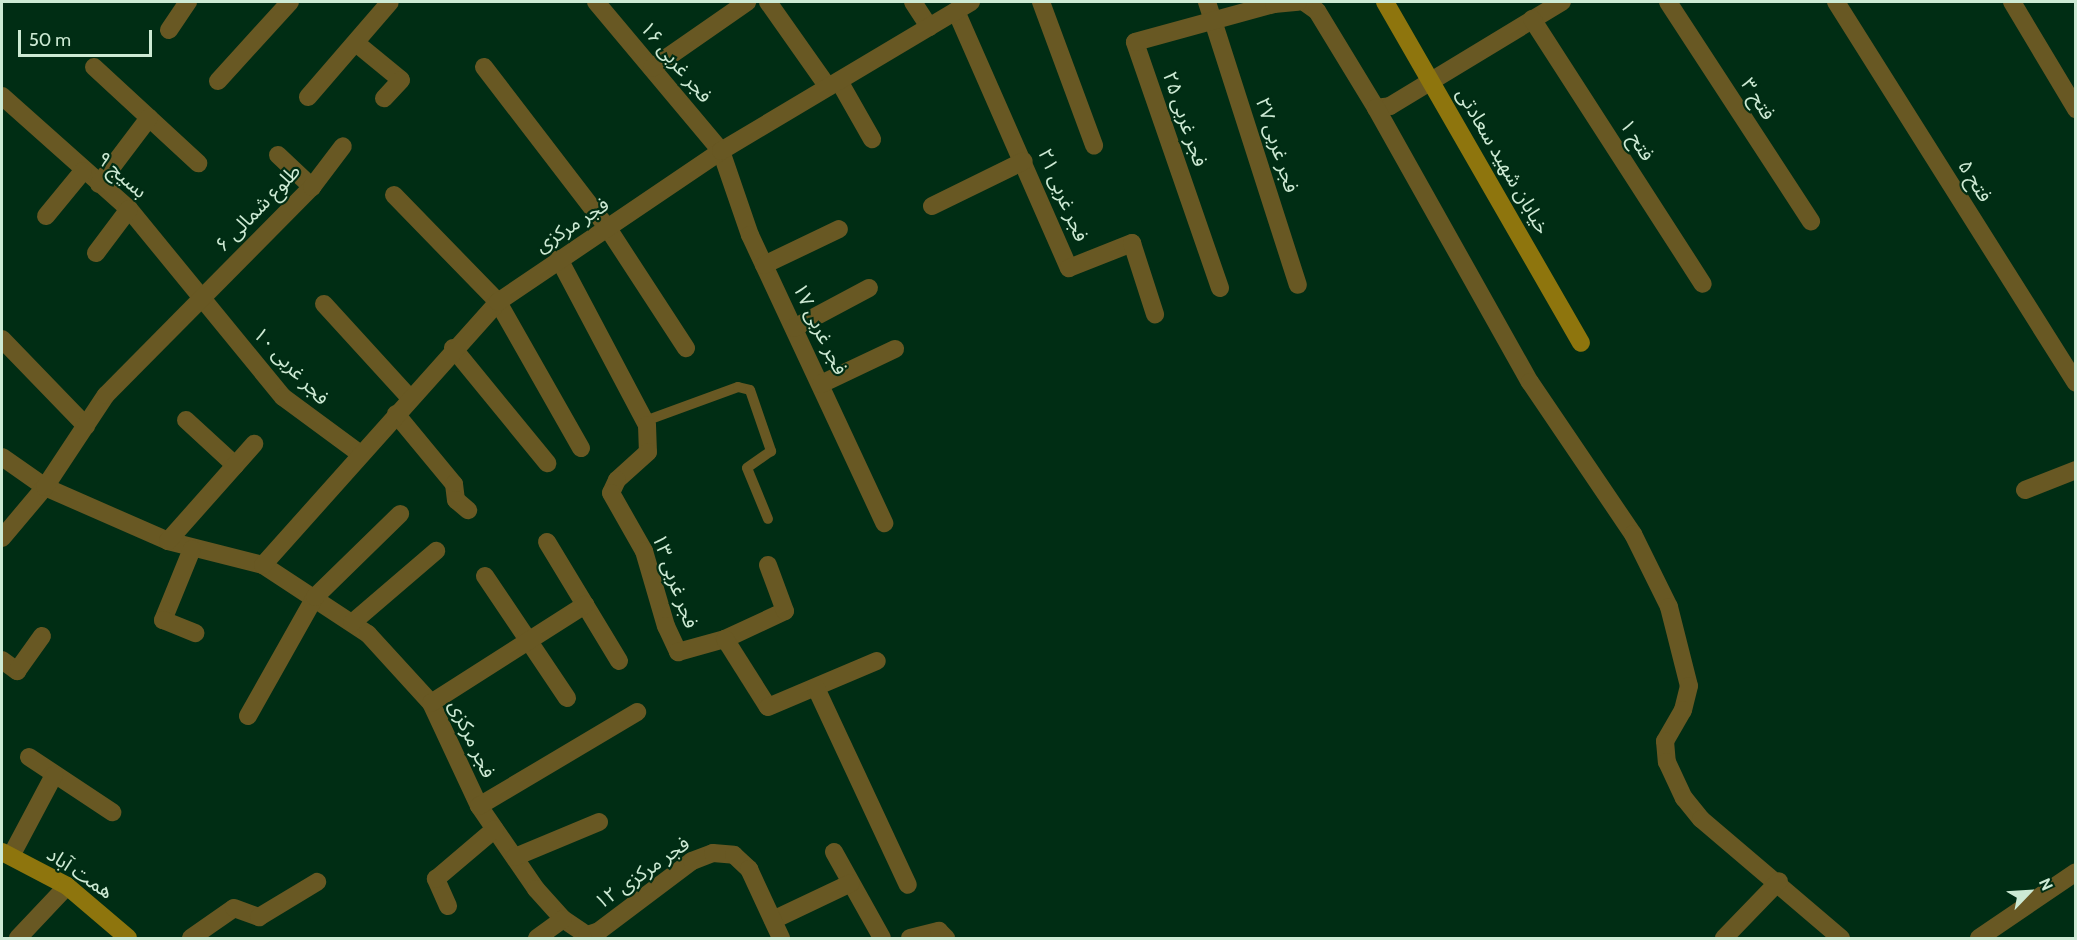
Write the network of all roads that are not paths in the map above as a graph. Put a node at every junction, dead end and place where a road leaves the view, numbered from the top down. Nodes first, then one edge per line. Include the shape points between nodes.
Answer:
1 (188, 2) edge
2 (290, 2) edge
3 (390, 2) edge
4 (596, 2) edge
5 (747, 2) edge
6 (768, 2) edge
7 (913, 2) edge
8 (1041, 2) edge
9 (1207, 2) edge
10 (1298, 2) edge
11 (1304, 2) edge
12 (1385, 2) edge
13 (1562, 2) edge
14 (1668, 2) edge
15 (1836, 2) edge
16 (2012, 2) edge
17 (964, 6) edge
18 (1213, 19) junction
19 (1532, 19) junction
20 (929, 27) junction
21 (169, 30) dead end
22 (356, 42) junction
23 (94, 67) dead end
24 (484, 67) dead end
25 (652, 68) junction
26 (218, 81) dead end
27 (1431, 81) junction
28 (834, 84) junction
29 (2, 96) edge
30 (308, 97) dead end
31 (384, 98) dead end
32 (1383, 107) junction
33 (2076, 109) edge
34 (149, 118) junction
35 (872, 139) dead end
36 (1095, 145) dead end
37 (343, 146) dead end
38 (721, 151) junction
39 (279, 155) dead end
40 (1024, 161) junction
41 (198, 163) dead end
42 (83, 171) junction
43 (99, 184) junction
44 (312, 187) junction
45 (394, 195) dead end
46 (932, 206) dead end
47 (129, 209) junction
48 (46, 216) dead end
49 (1811, 221) dead end
50 (839, 229) dead end
51 (609, 230) junction
52 (96, 254) dead end
53 (559, 259) junction
54 (764, 265) junction
55 (1703, 284) dead end
56 (1298, 285) dead end
57 (869, 288) dead end
58 (1220, 288) dead end
59 (202, 298) junction
60 (498, 302) junction
61 (324, 304) dead end
62 (1155, 314) dead end
63 (794, 328) junction
64 (2, 339) edge
65 (1581, 343) dead end
66 (453, 348) junction
67 (686, 348) dead end
68 (896, 349) dead end
69 (2076, 383) edge
70 (821, 384) junction
71 (409, 397) junction
72 (396, 414) junction
73 (186, 420) dead end
74 (645, 421) junction
75 (86, 426) junction
76 (254, 444) dead end
77 (581, 448) dead end
78 (359, 453) junction
79 (2, 457) edge
80 (547, 464) dead end
81 (235, 465) junction
82 (2076, 470) edge
83 (45, 487) junction
84 (2025, 490) dead end
85 (468, 510) dead end
86 (400, 514) dead end
87 (768, 519) dead end
88 (884, 523) dead end
89 (2, 538) edge
90 (168, 541) junction
91 (547, 542) dead end
92 (192, 549) junction
93 (436, 551) dead end
94 (263, 565) junction
95 (768, 565) dead end
96 (485, 576) dead end
97 (315, 597) junction
98 (585, 605) junction
99 (352, 623) junction
100 (195, 633) dead end
101 (42, 636) dead end
102 (724, 639) junction
103 (529, 640) junction
104 (2, 660) edge
105 (619, 661) dead end
106 (877, 661) dead end
107 (816, 688) junction
108 (567, 698) dead end
109 (431, 703) junction
110 (637, 712) dead end
111 (248, 716) dead end
112 (29, 757) dead end
113 (54, 775) junction
114 (479, 806) junction
115 (112, 812) dead end
116 (599, 822) dead end
117 (495, 830) junction
118 (834, 852) dead end
119 (6, 854) edge
120 (515, 857) junction
121 (2076, 872) edge
122 (1779, 881) junction
123 (317, 882) dead end
124 (851, 883) junction
125 (908, 885) dead end
126 (67, 886) junction
127 (448, 906) dead end
128 (563, 919) junction
129 (773, 920) junction
130 (587, 937) edge
131 (18, 939) edge
132 (128, 939) edge
133 (191, 939) edge
134 (537, 939) edge
135 (781, 939) edge
136 (882, 939) edge
137 (910, 939) edge
138 (946, 939) edge
139 (1724, 939) edge
140 (1841, 939) edge
141 (1978, 939) edge

1 - 21 street
2 - 26 street
3 - 22 street
4 - 25 street, فجر غربی ۱۶
5 - 25 street
6 - 28 street
7 - 20 street
8 - 36 street
9 - 18 street
10 - 18 street
11 - 32 street via 1317,11
12 - 27 main road, خیابان شهید سعادتی
13 - 19 street
14 - 49 street, فتح ۳
15 - 69 street, فتح ۵
16 - 33 street
17 - 20 street, فجر مرکزی
17 - 40 street, فجر غربی ۲۱
18 - 56 street, فجر غربی ۲۷
18 - 58 street, فجر غربی ۲۵ via 1135,42
19 - 27 street
19 - 55 street, فتح ۱
20 - 28 street, فجر مرکزی
22 - 30 street
22 - 31 street via 401,80
23 - 34 street
24 - 51 street
25 - 38 street, فجر غربی ۱۶
27 - 32 street
27 - 65 main road, خیابان شهید سعادتی
28 - 35 street
28 - 38 street, فجر مرکزی
29 - 42 street, بسیج ۹
32 - 122 street via 1530,382 1633,534 1669,607 1689,686 1683,711 1665,741 1668,762 1684,798 1701,819
34 - 41 street
34 - 43 street
37 - 44 street, طلوع شمالی ۶
38 - 51 street, فجر مرکزی
38 - 54 street, فجر غربی ۱۷
39 - 44 street
40 - 46 street
40 - 62 street, فجر غربی ۲۱ via 1069,268 1132,243
42 - 43 street, بسیج ۹
42 - 48 street
43 - 47 street, بسیج ۹
44 - 59 street, طلوع شمالی ۶
45 - 60 street
47 - 52 street
47 - 59 street, بسیج ۹
50 - 54 street
51 - 53 street, فجر مرکزی
51 - 67 street
53 - 60 street, فجر مرکزی
53 - 74 street, فجر غربی ۱۳
54 - 63 street, فجر غربی ۱۷
57 - 63 street
59 - 75 street, طلوع شمالی ۶ via 106,395
59 - 78 street, فجر غربی ۱۰ via 283,397 314,424
60 - 66 street, فجر مرکزی
60 - 77 street
61 - 71 street
63 - 70 street, فجر غربی ۱۷
64 - 75 street
66 - 71 street, فجر مرکزی
66 - 80 street
68 - 70 street
70 - 88 street, فجر غربی ۱۷
71 - 72 street, فجر مرکزی
72 - 78 street, فجر مرکزی
72 - 85 street via 454,484 456,500
73 - 81 street
74 - 87 lane via 738,387 750,390 771,451 747,468
74 - 102 street, فجر غربی ۱۳ via 648,452 617,480 611,493 644,551 666,626 678,652
75 - 83 street, طلوع شمالی ۶
76 - 81 street
78 - 94 street, فجر مرکزی
79 - 83 street, فجر مرکزی
81 - 90 street
82 - 84 street
83 - 89 street
83 - 90 street, فجر مرکزی
86 - 97 street
90 - 92 street, فجر مرکزی
91 - 98 street
92 - 94 street, فجر مرکزی
92 - 100 street via 163,620
93 - 99 street
94 - 97 street, فجر مرکزی
95 - 102 street, فجر غربی ۱۳ via 785,611
96 - 103 street
97 - 99 street, فجر مرکزی
97 - 111 street
98 - 103 street
98 - 105 street
99 - 109 street, فجر مرکزی
101 - 104 street via 17,671
102 - 107 street via 768,707
103 - 108 street
103 - 109 street
106 - 107 street
107 - 125 street
109 - 114 street, فجر مرکزی
110 - 114 street
112 - 113 street
113 - 115 street
113 - 119 street
114 - 117 street, فجر مرکزی
116 - 120 street
117 - 120 street, فجر مرکزی
117 - 127 street via 436,879
118 - 124 street
119 - 126 main road, همت آباد
120 - 128 street, فجر مرکزی
121 - 141 street
122 - 139 street
122 - 140 street
123 - 133 street via 259,917 234,908
124 - 129 street
124 - 136 street
126 - 131 street
126 - 132 main road, همت آباد
128 - 130 street, فجر مرکزی
128 - 134 street
129 - 130 street, فجر مرکزی ۱۲ via 749,869 734,855 713,853 692,861
129 - 135 street, فجر مرکزی ۱۲
137 - 138 street via 939,932

